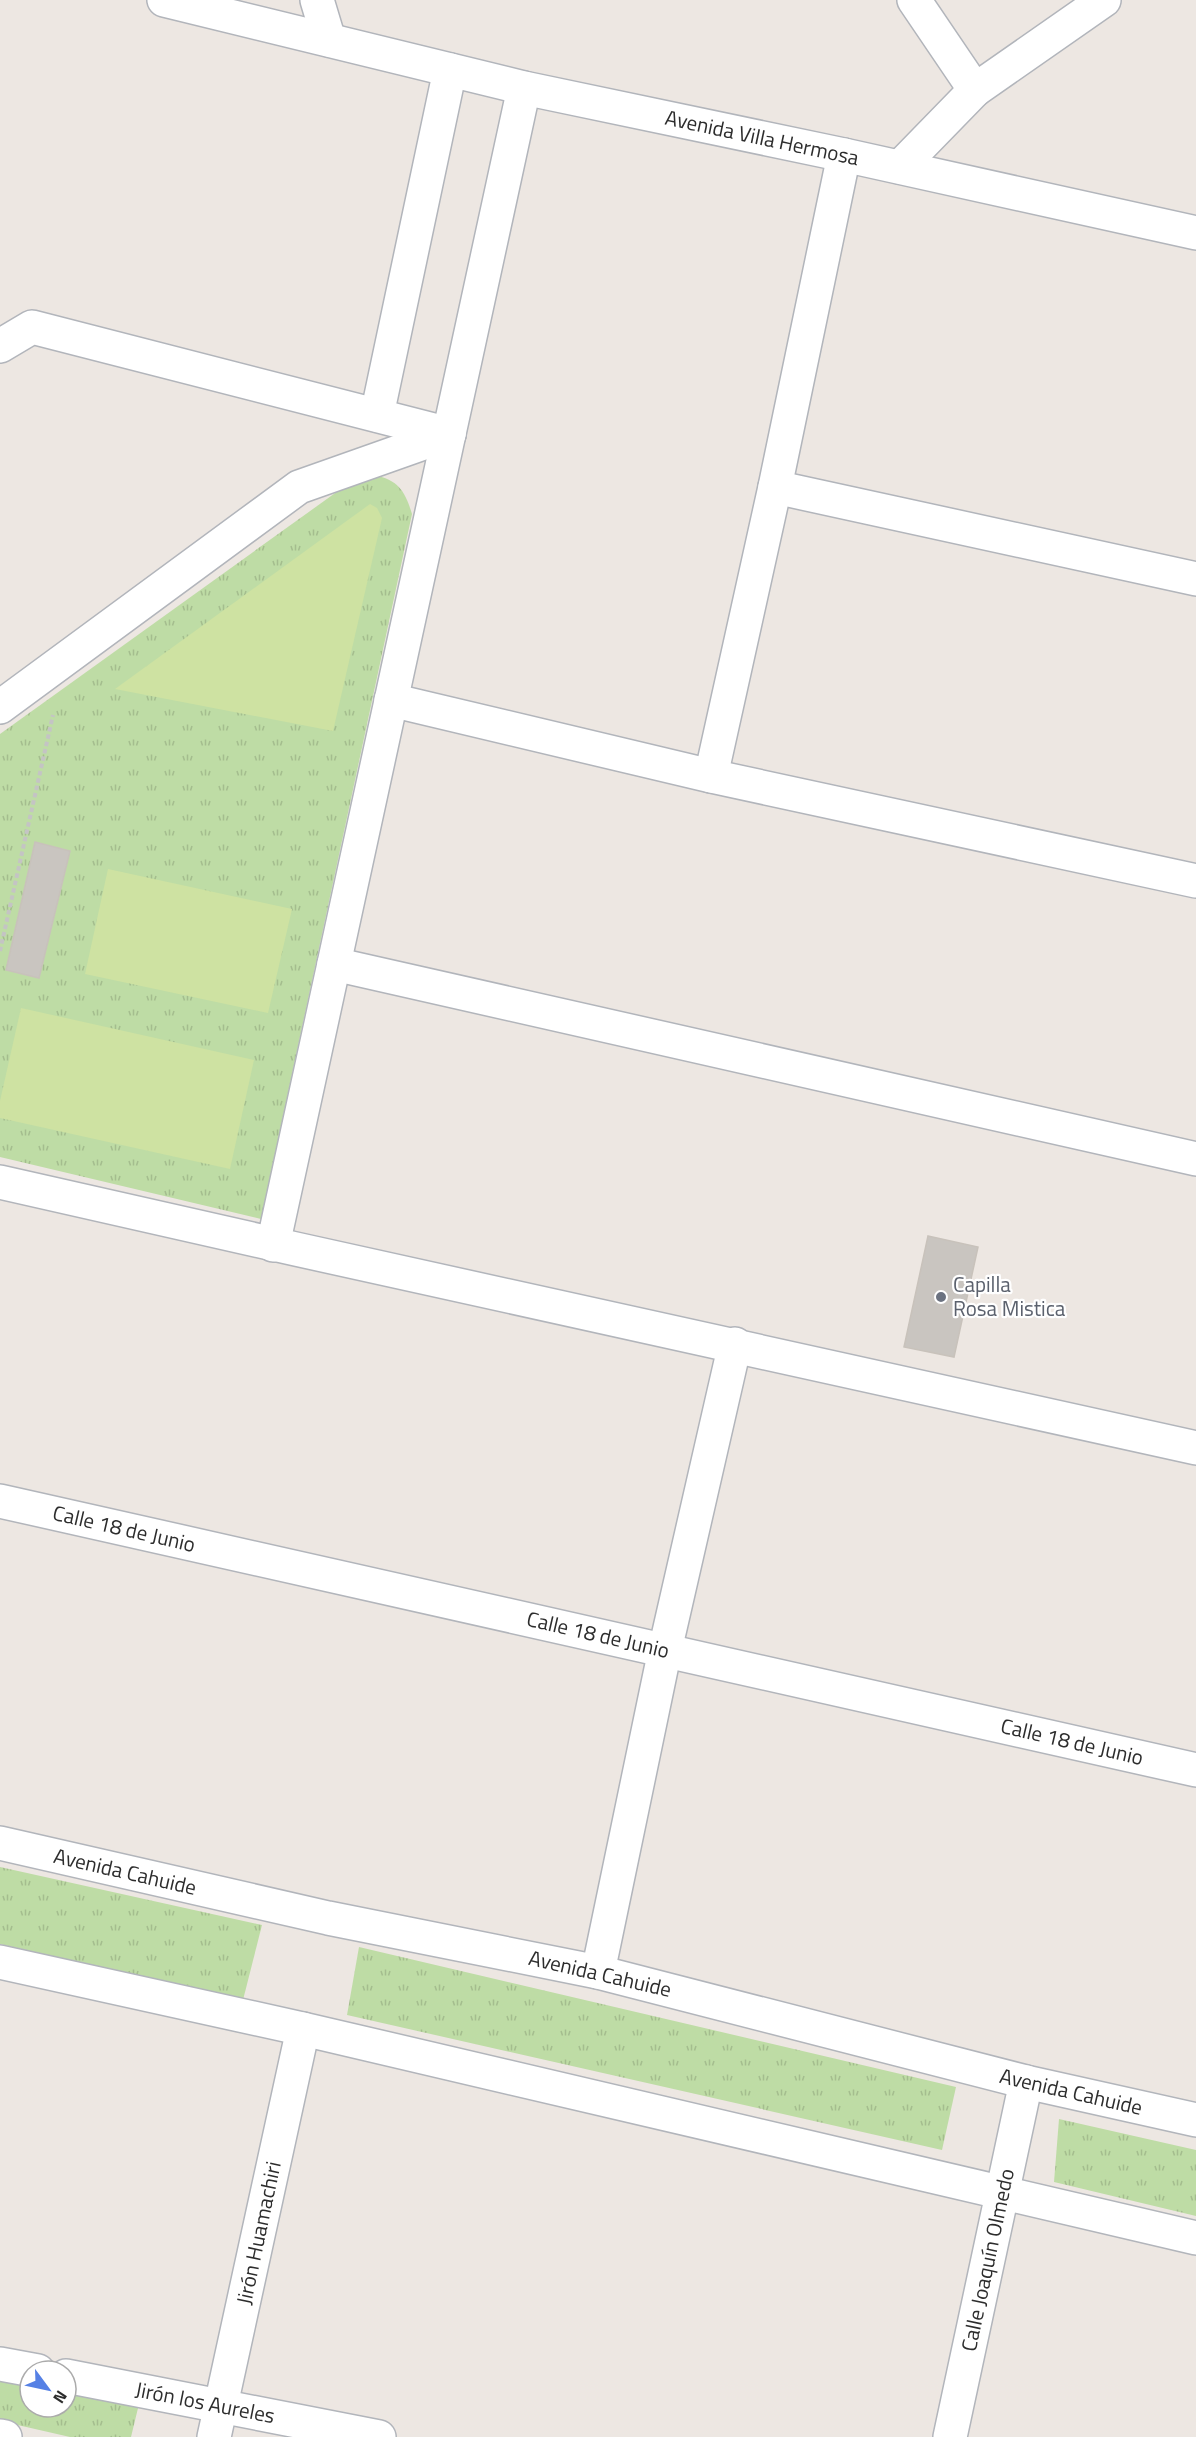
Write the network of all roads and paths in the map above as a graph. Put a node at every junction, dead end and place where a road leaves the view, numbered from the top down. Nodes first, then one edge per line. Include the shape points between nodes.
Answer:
1 (164, 0) edge
2 (317, 0) edge
3 (914, 0) edge
4 (1104, 0) edge
5 (329, 40) junction
6 (450, 70) junction
7 (524, 88) junction
8 (975, 90) junction
9 (844, 154) junction
10 (900, 167) junction
11 (1196, 233) edge
12 (0, 346) edge
13 (377, 415) junction
14 (449, 434) junction
15 (776, 487) junction
16 (1196, 579) edge
17 (391, 700) junction
18 (0, 707) edge
19 (53, 714) dead end
20 (711, 777) junction
21 (1196, 881) edge
22 (0, 951) edge
23 (334, 964) junction
24 (1196, 1159) edge
25 (0, 1182) edge
26 (273, 1245) junction
27 (735, 1344) junction
28 (1196, 1448) edge
29 (0, 1501) edge
30 (664, 1650) junction
31 (1196, 1770) edge
32 (0, 1843) edge
33 (0, 1962) edge
34 (598, 1972) junction
35 (303, 2029) junction
36 (1026, 2082) junction
37 (1196, 2120) edge
38 (1003, 2192) junction
39 (1196, 2238) edge
40 (0, 2364) edge
41 (18, 2367) edge
42 (78, 2380) edge
43 (218, 2422) edge
44 (0, 2436) edge
45 (5, 2437) edge
46 (379, 2437) edge
47 (950, 2437) edge

1 - 5 street, Avenida Villa Hermosa
2 - 5 street
3 - 8 street
4 - 8 street
5 - 6 street, Avenida Villa Hermosa
6 - 7 street, Avenida Villa Hermosa
6 - 13 street
7 - 9 street, Avenida Villa Hermosa
7 - 14 street
8 - 10 street
9 - 10 street, Avenida Villa Hermosa
9 - 15 street
10 - 11 street, Avenida Villa Hermosa
12 - 13 street via 32,327
13 - 14 street
14 - 17 street
14 - 18 street via 299,487
15 - 16 street
15 - 20 street
17 - 20 street
17 - 23 street
19 - 22 path
20 - 21 street
23 - 24 street
23 - 26 street
25 - 26 street
26 - 27 street
27 - 28 street
27 - 30 street
29 - 30 street, Calle 18 de Junio
30 - 31 street, Calle 18 de Junio
30 - 34 street
32 - 34 street, Avenida Cahuide via 328,1918
33 - 35 street
34 - 36 street, Avenida Cahuide
35 - 38 street
35 - 43 street, Jirón Huamachiri
36 - 37 street, Avenida Cahuide
36 - 38 street, Calle Joaquín Olmedo
38 - 39 street
38 - 47 street, Calle Joaquín Olmedo
40 - 41 street
42 - 43 street, Jirón los Aureles
43 - 46 street, Jirón los Aureles
44 - 45 street

